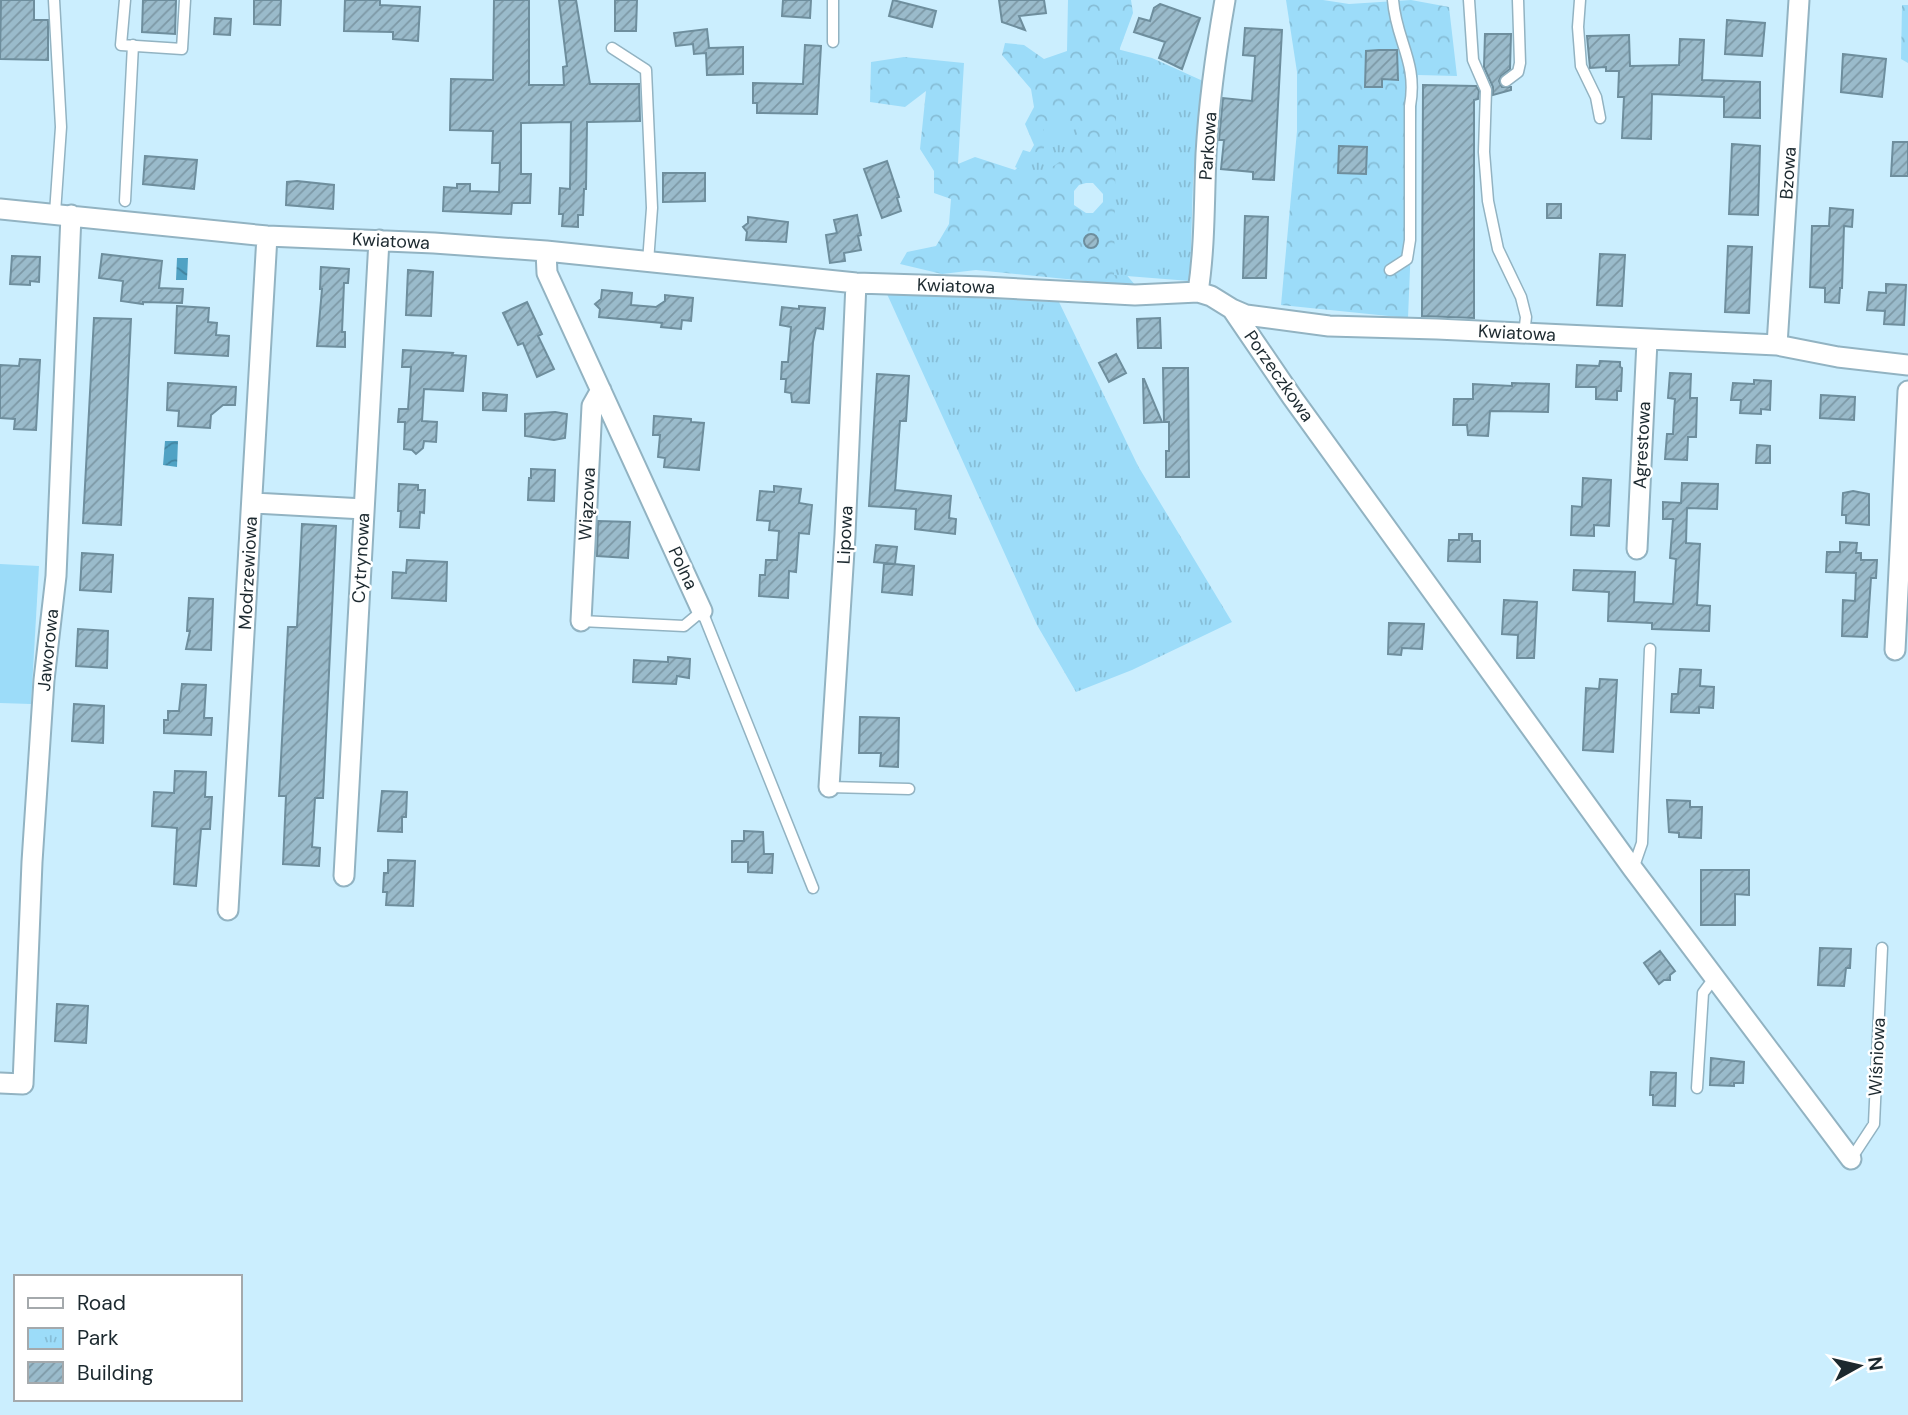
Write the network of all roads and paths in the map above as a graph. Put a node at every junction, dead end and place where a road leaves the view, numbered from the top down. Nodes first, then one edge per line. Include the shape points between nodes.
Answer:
1 (54, 0) edge
2 (125, 0) edge
3 (185, 0) edge
4 (833, 0) edge
5 (1225, 0) edge
6 (1393, 0) edge
7 (1469, 0) edge
8 (1518, 0) edge
9 (1580, 0) edge
10 (1799, 0) edge
11 (833, 42) dead end
12 (133, 45) junction
13 (612, 48) dead end
14 (1506, 81) dead end
15 (1600, 118) dead end
16 (125, 201) dead end
17 (0, 209) edge
18 (63, 214) junction
19 (267, 236) junction
20 (379, 240) junction
21 (546, 251) junction
22 (648, 262) junction
23 (1390, 270) dead end
24 (856, 283) junction
25 (1198, 292) junction
26 (1232, 309) junction
27 (1524, 334) junction
28 (1647, 341) junction
29 (1777, 345) junction
30 (1908, 365) edge
31 (601, 390) junction
32 (1908, 391) edge
33 (252, 503) junction
34 (364, 509) junction
35 (1637, 549) dead end
36 (702, 611) junction
37 (581, 621) joint
38 (1650, 649) dead end
39 (1895, 650) dead end
40 (829, 787) joint
41 (909, 789) dead end
42 (1633, 869) junction
43 (344, 876) dead end
44 (813, 888) dead end
45 (228, 910) dead end
46 (1882, 948) dead end
47 (1715, 977) junction
48 (0, 1083) edge
49 (1697, 1088) dead end
50 (1851, 1159) joint

1 - 18 lane
2 - 12 lane via 121,45
3 - 12 lane via 182,49
4 - 11 lane
5 - 25 street, Parkowa via 1206,153
6 - 23 lane via 1414,87 1410,106 1410,240 1407,259
7 - 27 lane via 1473,60 1486,90 1488,201 1499,248 1521,297
8 - 14 lane via 1520,63 1518,72
9 - 15 lane via 1581,66
10 - 29 street, Bzowa
12 - 16 lane
13 - 22 lane via 646,69 652,208
17 - 18 street, Kwiatowa
18 - 19 street, Kwiatowa
18 - 48 street, Jaworowa via 56,576 32,862 23,1084
19 - 20 street, Kwiatowa
19 - 33 street, Modrzewiowa
20 - 21 street, Kwiatowa
20 - 34 street, Cytrynowa
21 - 22 street, Kwiatowa
21 - 31 street, Polna via 547,273
22 - 24 street, Kwiatowa
24 - 25 street, Kwiatowa via 1135,295
24 - 40 street, Lipowa
25 - 26 street, Kwiatowa
26 - 27 street, Kwiatowa via 1329,326
26 - 42 street, Porzeczkowa
27 - 28 street, Kwiatowa
28 - 29 street, Kwiatowa
28 - 35 street, Agrestowa
29 - 30 street, Kwiatowa
31 - 36 street, Polna
31 - 37 street, Wiązowa via 592,406
32 - 39 street
33 - 34 street
33 - 45 street, Modrzewiowa
34 - 43 street, Cytrynowa
36 - 37 lane via 684,626
36 - 44 lane, Polna
38 - 42 lane via 1643,843
40 - 41 lane
42 - 47 street, Porzeczkowa
46 - 50 lane, Wiśniowa via 1874,1124
47 - 49 lane via 1703,993
47 - 50 street, Porzeczkowa

